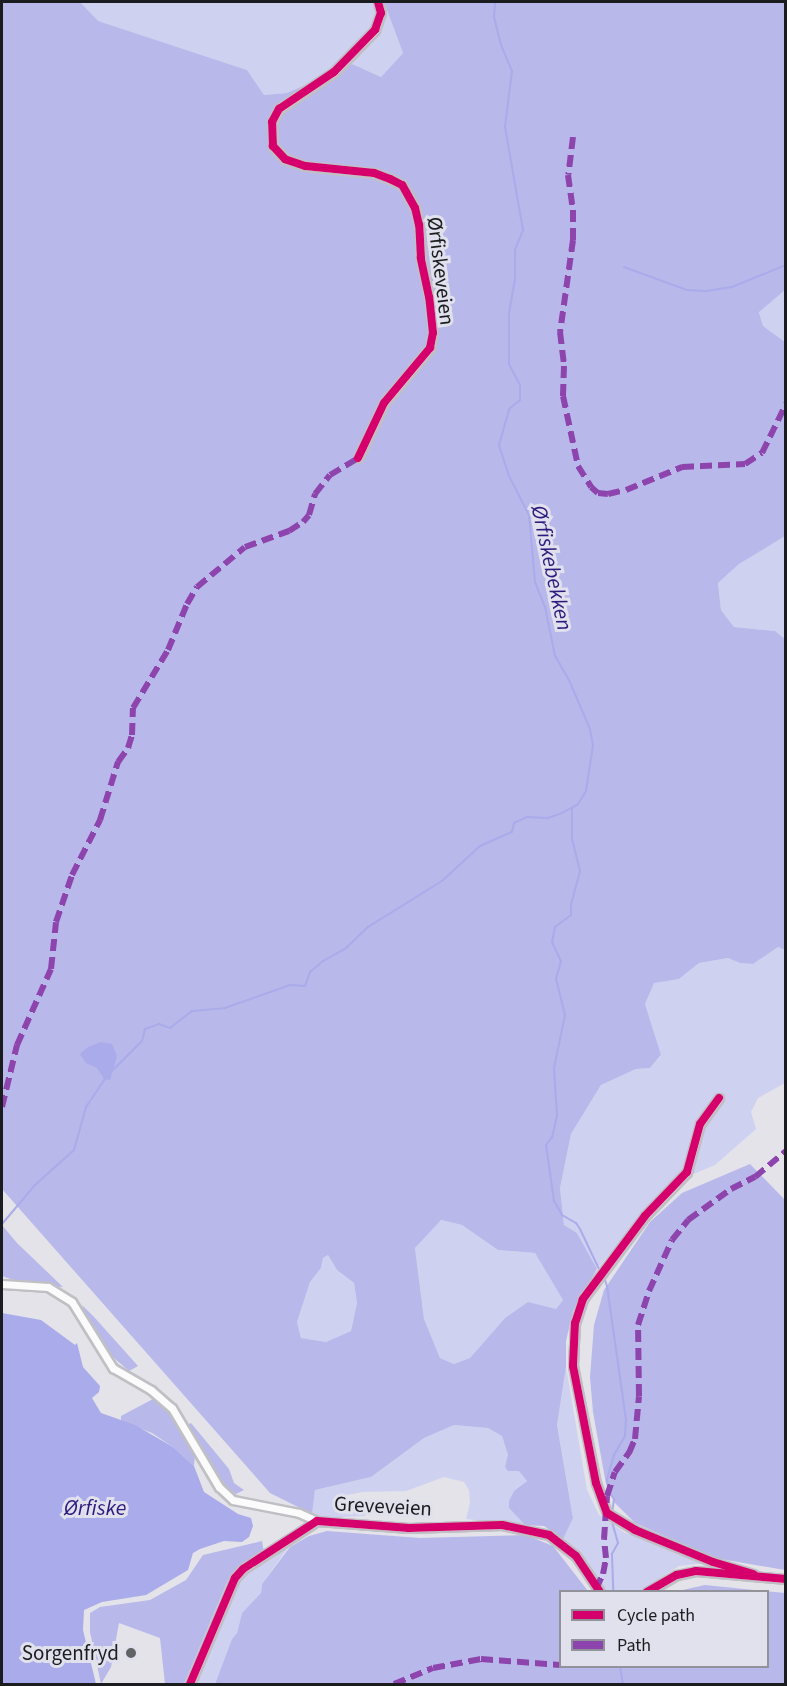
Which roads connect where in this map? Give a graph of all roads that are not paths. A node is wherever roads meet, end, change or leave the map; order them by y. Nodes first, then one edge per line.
1 (378, 2) edge
2 (358, 458) dead end
3 (719, 1098) dead end
4 (2, 1284) edge
5 (317, 1521) junction
6 (753, 1574) junction
7 (786, 1579) edge
8 (599, 1590) edge
9 (651, 1590) edge
10 (190, 1684) edge

1 - 2 street, Ørfiskeveien
3 - 6 street
4 - 5 street
5 - 8 street, Greveveien
5 - 10 street, Greveveien
6 - 7 street
6 - 9 street

